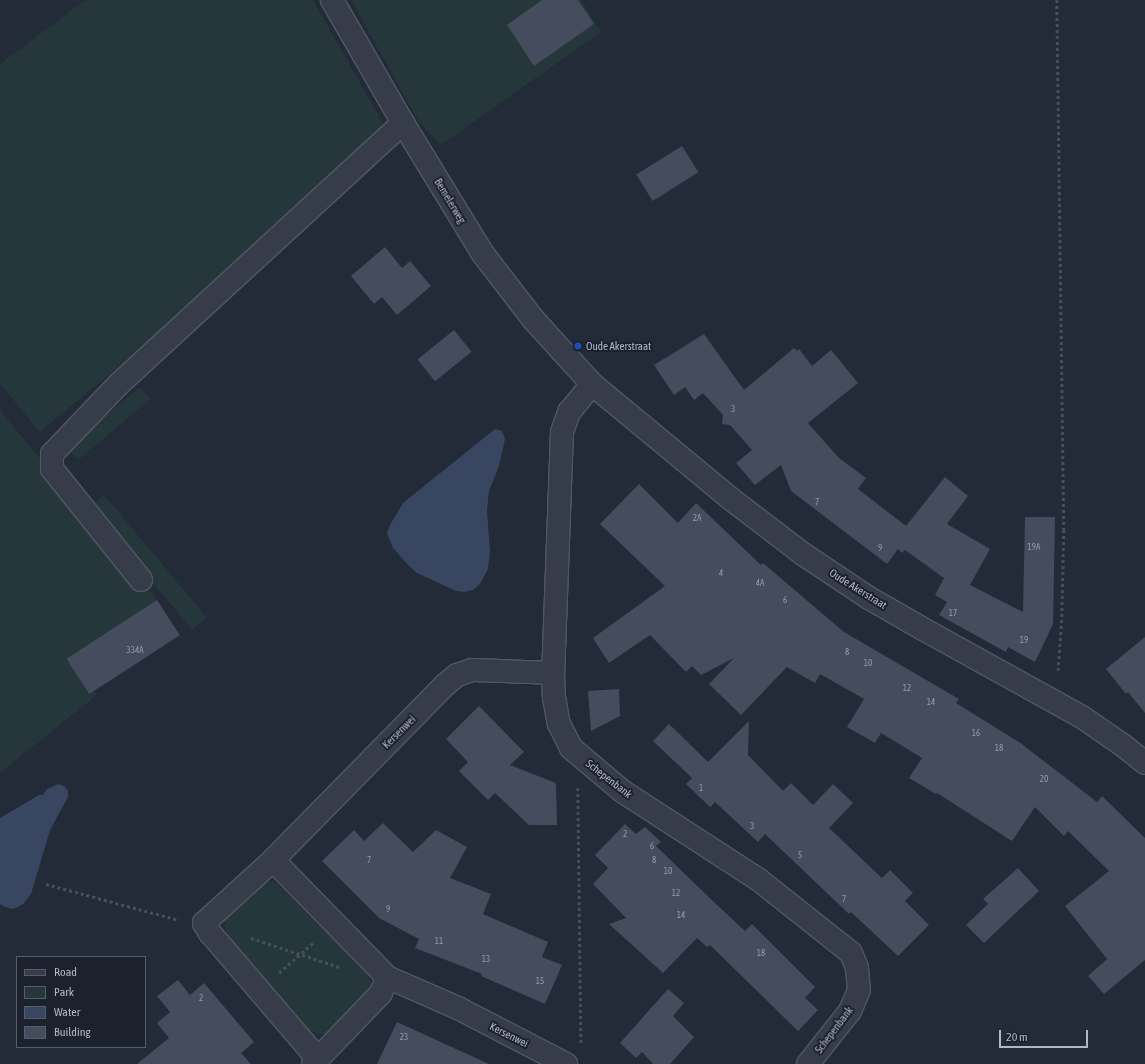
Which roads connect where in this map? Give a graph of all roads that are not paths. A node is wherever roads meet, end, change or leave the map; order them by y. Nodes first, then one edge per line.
1 (332, 0) edge
2 (403, 123) junction
3 (592, 384) junction
4 (141, 580) dead end
5 (553, 673) junction
6 (1145, 763) edge
7 (273, 860) junction
8 (386, 977) junction
9 (316, 1062) edge
10 (566, 1064) edge
11 (808, 1064) edge

1 - 2 street, Bemelerweg
2 - 3 street, Bemelerweg
2 - 4 street
3 - 5 street, Schepenbank
3 - 6 street, Oude Akerstraat
5 - 7 street, Kersenwei
5 - 11 street, Schepenbank
7 - 8 street, Kersenwei
7 - 9 street, Kersenwei
8 - 9 street
8 - 10 street, Kersenwei

